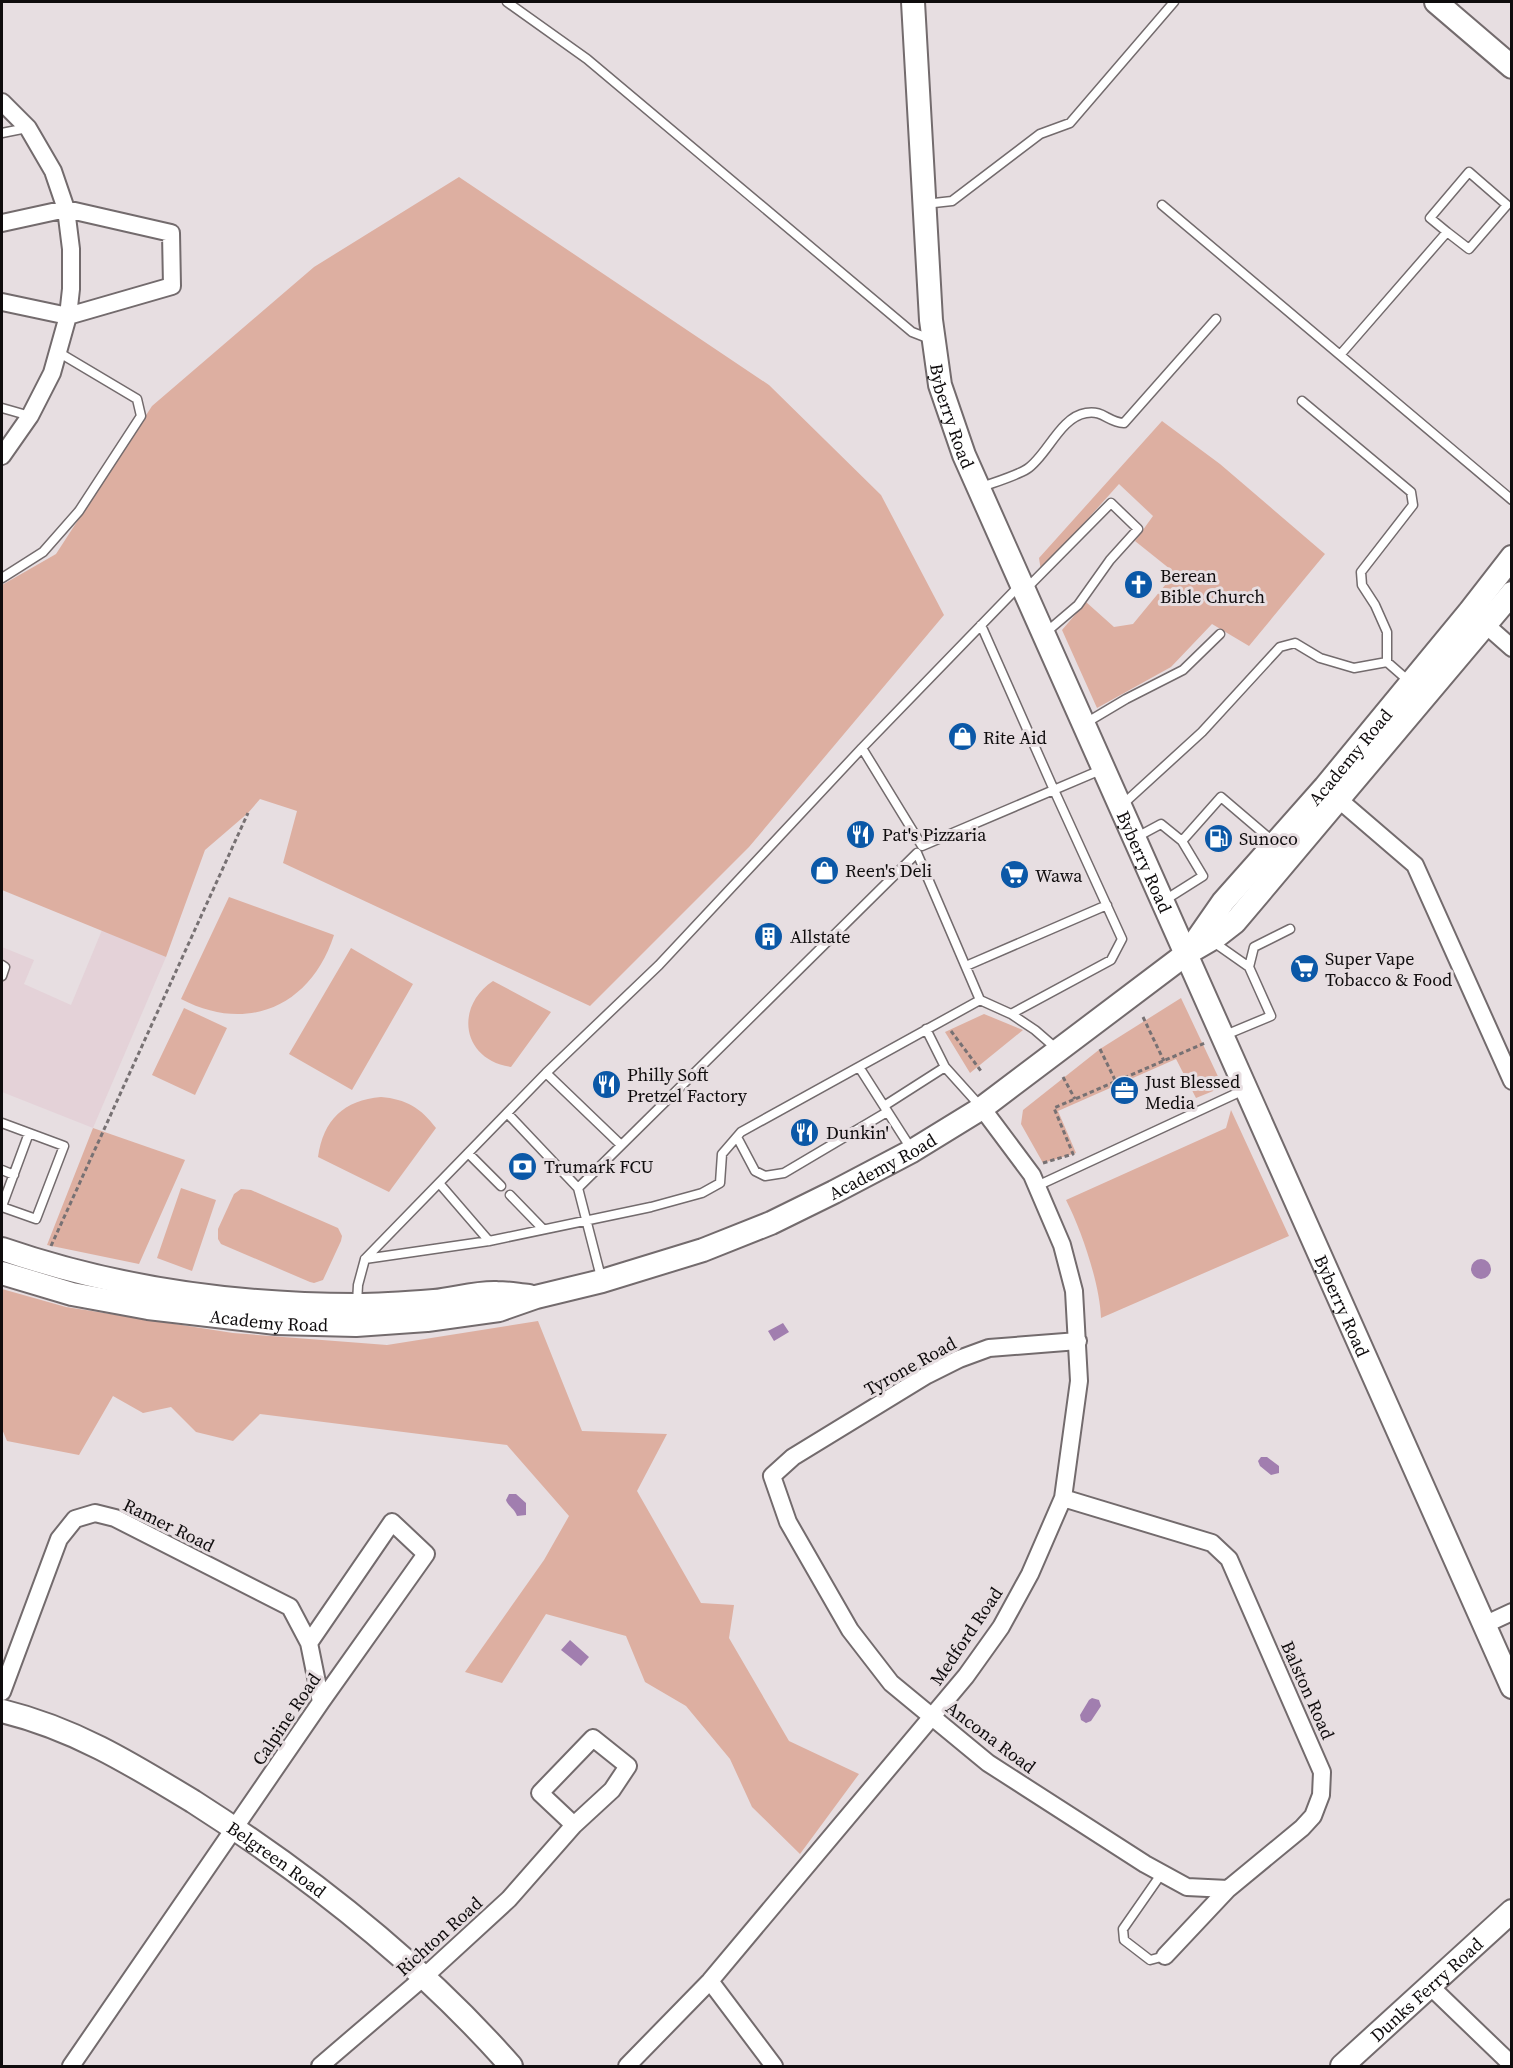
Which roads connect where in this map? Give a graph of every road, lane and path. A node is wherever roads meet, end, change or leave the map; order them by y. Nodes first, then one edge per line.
1 (507, 2) edge
2 (913, 2) edge
3 (1174, 2) edge
4 (1436, 2) edge
5 (1512, 66) edge
6 (2, 102) edge
7 (28, 128) junction
8 (2, 133) edge
9 (925, 204) junction
10 (1162, 205) dead end
11 (66, 209) junction
12 (2, 223) edge
13 (1447, 232) junction
14 (2, 303) edge
15 (68, 315) junction
16 (1216, 319) dead end
17 (934, 340) junction
18 (58, 352) junction
19 (1340, 355) junction
20 (1302, 400) dead end
21 (2, 408) edge
22 (30, 416) junction
23 (2, 456) edge
24 (979, 488) junction
25 (1512, 500) edge
26 (1512, 557) edge
27 (2, 578) edge
28 (1023, 587) junction
29 (1512, 593) edge
30 (1478, 618) junction
31 (981, 625) junction
32 (1044, 634) junction
33 (1220, 634) dead end
34 (1512, 648) edge
35 (1387, 662) junction
36 (1411, 683) junction
37 (1084, 724) junction
38 (862, 748) junction
39 (1104, 769) junction
40 (1053, 790) junction
41 (1332, 793) junction
42 (1120, 806) junction
43 (248, 813) dead end
44 (1134, 838) junction
45 (1182, 841) junction
46 (1275, 843) junction
47 (920, 849) junction
48 (1163, 902) junction
49 (1107, 905) junction
50 (1290, 928) dead end
51 (1206, 936) junction
52 (1186, 954) junction
53 (2, 965) edge
54 (966, 966) junction
55 (1249, 967) junction
56 (2, 976) edge
57 (980, 1000) junction
58 (1011, 1014) junction
59 (1143, 1017) dead end
60 (926, 1029) junction
61 (951, 1030) dead end
62 (1215, 1039) junction
63 (1100, 1049) dead end
64 (1059, 1050) junction
65 (1164, 1061) junction
66 (859, 1067) junction
67 (945, 1067) junction
68 (981, 1071) dead end
69 (546, 1073) junction
70 (1063, 1077) dead end
71 (1512, 1081) edge
72 (1116, 1082) junction
73 (1246, 1089) junction
74 (1075, 1099) junction
75 (982, 1108) junction
76 (886, 1109) junction
77 (507, 1113) junction
78 (2, 1123) edge
79 (29, 1133) junction
80 (737, 1137) junction
81 (621, 1145) junction
82 (912, 1151) junction
83 (468, 1153) junction
84 (1043, 1163) dead end
85 (2, 1170) edge
86 (14, 1175) junction
87 (439, 1183) junction
88 (501, 1186) dead end
89 (1037, 1186) junction
90 (578, 1188) junction
91 (510, 1195) dead end
92 (2, 1207) edge
93 (586, 1220) junction
94 (543, 1229) junction
95 (489, 1241) junction
96 (2, 1249) edge
97 (49, 1251) dead end
98 (365, 1259) junction
99 (2, 1273) edge
100 (602, 1281) junction
101 (536, 1297) junction
102 (357, 1305) junction
103 (1078, 1341) junction
104 (805, 1450) joint
105 (1062, 1498) junction
106 (1512, 1612) edge
107 (1484, 1624) junction
108 (309, 1643) junction
109 (1512, 1687) edge
110 (2, 1692) edge
111 (321, 1702) junction
112 (2, 1711) edge
113 (932, 1718) junction
114 (574, 1825) junction
115 (235, 1828) junction
116 (1162, 1873) junction
117 (1228, 1889) junction
118 (1512, 1911) edge
119 (1165, 1956) joint
120 (424, 1977) junction
121 (710, 1981) junction
122 (1430, 1986) junction
123 (1512, 2065) edge
124 (71, 2067) edge
125 (320, 2067) edge
126 (511, 2067) edge
127 (627, 2067) edge
128 (774, 2067) edge
129 (1342, 2067) edge

1 - 17 lane
2 - 9 main road, Byberry Road
3 - 9 lane
4 - 5 main road
6 - 7 street
7 - 8 lane
7 - 11 street
9 - 17 main road, Byberry Road
10 - 19 lane
11 - 12 street
11 - 15 street
11 - 15 street
13 - 13 lane
13 - 19 lane
14 - 15 street
15 - 18 street
16 - 24 lane
17 - 24 main road, Byberry Road
18 - 22 street
18 - 27 lane
19 - 25 lane
20 - 35 lane
21 - 22 lane
22 - 23 street
24 - 28 main road, Byberry Road
26 - 30 main road, Academy Road
28 - 31 lane
28 - 32 main road, Byberry Road
28 - 32 lane
29 - 30 main road, Academy Road
30 - 34 street
30 - 36 main road, Academy Road
30 - 41 main road, Academy Road
31 - 38 lane
31 - 40 lane
32 - 37 main road, Byberry Road
33 - 37 lane
35 - 36 lane
35 - 42 lane
36 - 41 main road, Academy Road
37 - 39 main road, Byberry Road
38 - 47 lane
38 - 69 lane
39 - 40 lane
39 - 42 main road, Byberry Road
40 - 47 lane
40 - 49 lane
41 - 46 main road, Academy Road
41 - 51 main road, Academy Road
41 - 71 street
42 - 44 main road, Byberry Road
43 - 97 path
44 - 45 lane
44 - 48 main road, Byberry Road
45 - 46 lane
45 - 48 lane
46 - 51 main road, Academy Road
47 - 54 lane
47 - 81 lane
48 - 52 main road, Byberry Road
49 - 54 lane
49 - 58 lane
50 - 55 lane
51 - 52 main road, Academy Road
51 - 55 lane
52 - 62 main road, Byberry Road
52 - 64 main road, Academy Road
53 - 56 lane
54 - 57 lane
55 - 62 lane
57 - 58 lane
57 - 60 lane
58 - 64 lane
59 - 65 path
60 - 66 lane
60 - 67 lane
61 - 68 path
62 - 65 path
62 - 73 main road, Byberry Road
63 - 72 path
64 - 75 main road, Academy Road
65 - 72 path
66 - 76 lane
66 - 80 lane
67 - 75 lane
67 - 76 lane
69 - 77 lane
69 - 81 lane
70 - 74 path
72 - 74 path
73 - 89 lane
73 - 107 main road, Byberry Road
74 - 84 path
75 - 82 main road, Academy Road
75 - 89 street, Medford Road
76 - 80 lane
76 - 82 lane
77 - 83 lane
77 - 90 lane
78 - 79 lane
79 - 86 lane
79 - 92 lane
80 - 93 lane
81 - 90 lane
82 - 100 main road, Academy Road
83 - 87 lane
83 - 88 lane
85 - 86 lane
86 - 92 lane
87 - 95 lane
87 - 98 lane
89 - 103 street, Medford Road
90 - 93 lane
91 - 94 lane
93 - 94 lane
93 - 100 lane
94 - 95 lane
95 - 98 lane
96 - 102 main road, Academy Road
98 - 102 lane
99 - 101 main road, Academy Road
100 - 101 main road, Academy Road
101 - 102 main road, Academy Road
103 - 104 street, Tyrone Road
103 - 105 street, Medford Road
104 - 113 street, Ancona Road
105 - 113 street, Medford Road
105 - 117 street, Balston Road
106 - 107 street
107 - 109 main road, Byberry Road
108 - 110 street, Ramer Road
108 - 111 street, Ramer Road
108 - 111 street, Calpine Road
111 - 115 street, Calpine Road
112 - 115 main road, Belgreen Road
113 - 116 street, Ancona Road
113 - 121 street, Medford Road
114 - 114 street, Richton Road
114 - 120 street, Richton Road
115 - 120 main road, Belgreen Road
115 - 124 street, Calpine Road
116 - 117 street, Ancona Road
116 - 119 lane
117 - 119 street, Balston Road
118 - 122 main road, Dunks Ferry Road
120 - 125 street, Richton Road
120 - 126 main road, Belgreen Road
121 - 127 street, Medford Road
121 - 128 street
122 - 123 street
122 - 129 main road, Dunks Ferry Road

